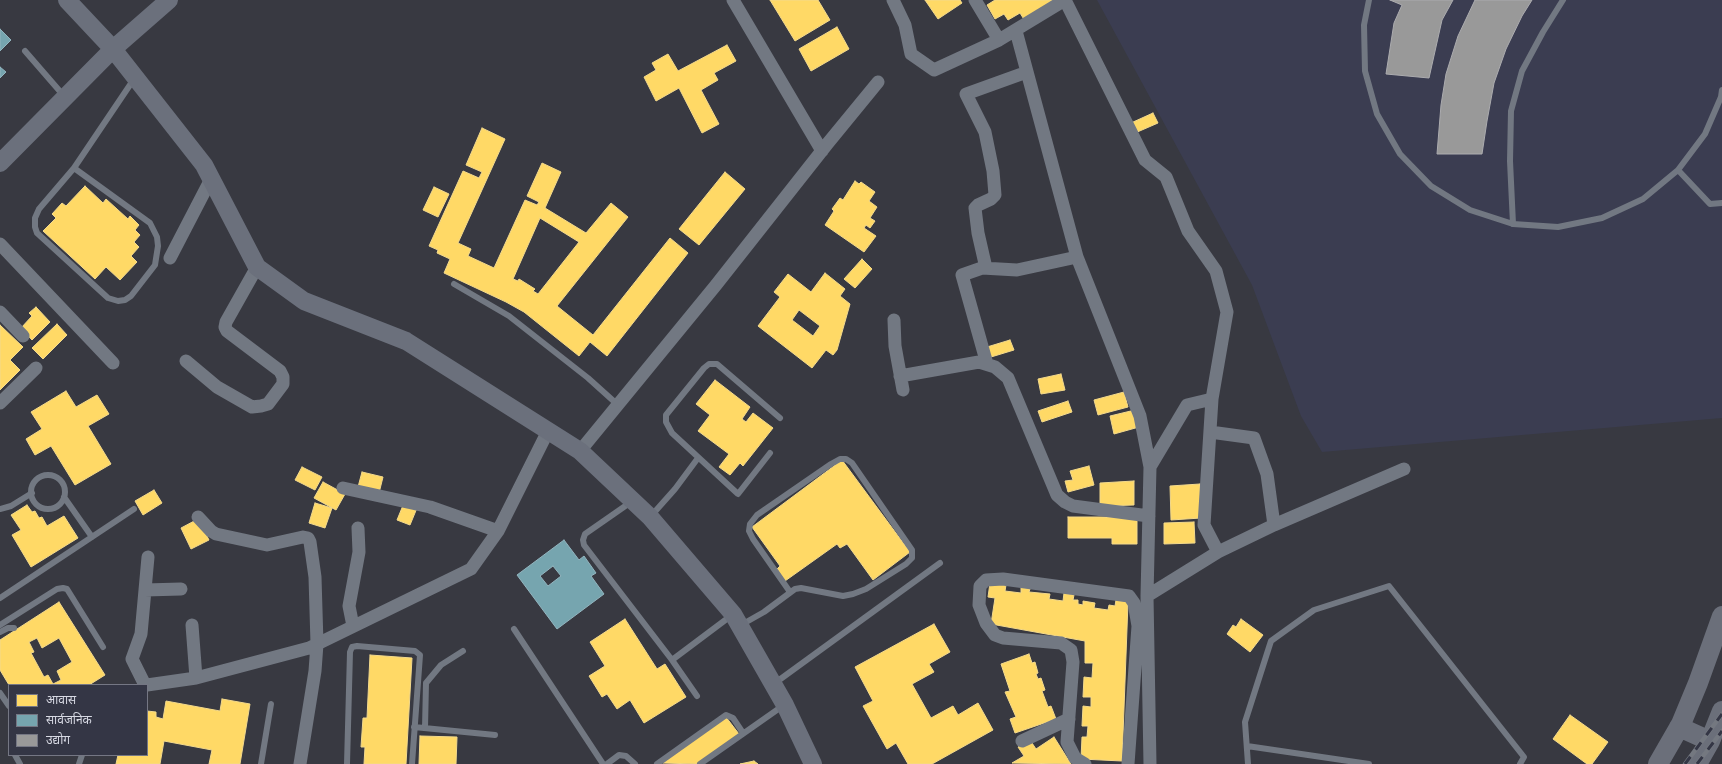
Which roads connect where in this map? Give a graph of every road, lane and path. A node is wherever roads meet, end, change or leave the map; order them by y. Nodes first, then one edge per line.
1 (67, 0) edge
2 (169, 0) edge
3 (734, 0) edge
4 (893, 0) edge
5 (976, 0) edge
6 (1369, 0) edge
7 (1563, 0) edge
8 (1016, 31) junction
9 (999, 40) junction
10 (114, 49) junction
11 (25, 51) dead end
12 (1027, 72) junction
13 (135, 77) junction
14 (878, 82) dead end
15 (1722, 90) edge
16 (65, 97) junction
17 (822, 151) junction
18 (0, 163) edge
19 (74, 168) junction
20 (1678, 170) junction
21 (211, 179) junction
22 (1722, 203) edge
23 (1513, 224) junction
24 (0, 244) edge
25 (1077, 257) junction
26 (170, 258) dead end
27 (257, 267) junction
28 (986, 268) junction
29 (454, 284) dead end
30 (0, 312) edge
31 (894, 320) dead end
32 (23, 336) dead end
33 (186, 361) dead end
34 (113, 363) dead end
35 (987, 364) junction
36 (36, 368) dead end
37 (900, 376) junction
38 (903, 390) dead end
39 (1212, 398) junction
40 (0, 403) edge
41 (618, 405) junction
42 (780, 418) dead end
43 (548, 431) junction
44 (1210, 432) junction
45 (580, 451) junction
46 (770, 453) dead end
47 (698, 458) junction
48 (1150, 467) junction
49 (1404, 469) dead end
50 (343, 488) dead end
51 (32, 493) junction
52 (64, 497) junction
53 (633, 501) junction
54 (0, 509) edge
55 (134, 509) dead end
56 (1149, 516) junction
57 (198, 517) dead end
58 (650, 518) junction
59 (1274, 525) junction
60 (358, 528) dead end
61 (498, 531) junction
62 (92, 537) junction
63 (1218, 552) junction
64 (148, 557) dead end
65 (940, 563) dead end
66 (181, 589) dead end
67 (145, 590) junction
68 (790, 592) junction
69 (1147, 596) junction
70 (0, 598) edge
71 (1722, 616) edge
72 (737, 620) junction
73 (0, 625) edge
74 (192, 625) dead end
75 (353, 626) junction
76 (14, 628) dead end
77 (514, 628) dead end
78 (0, 632) edge
79 (317, 644) junction
80 (103, 647) dead end
81 (464, 651) dead end
82 (672, 660) junction
83 (196, 678) junction
84 (145, 684) edge
85 (773, 684) junction
86 (148, 685) edge
87 (0, 693) edge
88 (697, 696) dead end
89 (271, 704) dead end
90 (785, 704) junction
91 (8, 705) edge
92 (1722, 711) edge
93 (1069, 719) junction
94 (414, 727) junction
95 (1679, 727) junction
96 (425, 728) junction
97 (743, 733) junction
98 (495, 735) dead end
99 (1022, 741) dead end
100 (1710, 741) junction
101 (1247, 746) junction
102 (261, 764) edge
103 (300, 764) edge
104 (347, 764) edge
105 (412, 764) edge
106 (603, 764) edge
107 (607, 764) edge
108 (635, 764) edge
109 (657, 764) edge
110 (700, 764) edge
111 (813, 764) edge
112 (1085, 764) edge
113 (1128, 764) edge
114 (1150, 764) edge
115 (1248, 764) edge
116 (1369, 764) edge
117 (1520, 764) edge
118 (1658, 764) edge
119 (1697, 764) edge

1 - 10 street
2 - 10 street
3 - 17 street
4 - 9 street
5 - 9 street
6 - 23 lane
7 - 23 lane
8 - 9 street
8 - 12 street
8 - 39 street
10 - 13 street
10 - 16 street
11 - 16 lane
12 - 25 street
12 - 28 street
13 - 19 lane
13 - 21 street
14 - 17 street
15 - 20 lane
16 - 18 street
17 - 41 street
19 - 19 lane
20 - 22 lane
20 - 23 lane
21 - 26 street
21 - 27 street
24 - 34 street
25 - 28 street
25 - 48 street
27 - 33 street
27 - 43 street
28 - 35 street
29 - 41 lane
30 - 32 street
31 - 37 street
35 - 37 street
35 - 56 street
36 - 40 street
37 - 38 street
39 - 44 street
39 - 48 street
41 - 45 street
42 - 47 lane
43 - 45 street
43 - 61 street
44 - 59 street
44 - 63 street
45 - 53 street
46 - 47 lane
47 - 58 lane
48 - 56 street
49 - 59 street
50 - 61 street
51 - 52 lane
51 - 52 lane
51 - 54 lane
52 - 62 lane
53 - 58 street
53 - 82 lane
55 - 62 lane
56 - 69 street
57 - 79 street
58 - 72 street
59 - 63 street
60 - 75 street
61 - 75 street
62 - 70 lane
63 - 69 street
64 - 67 street
65 - 85 lane
66 - 67 street
67 - 84 street
68 - 68 lane
68 - 72 lane
69 - 114 street
71 - 95 main road
72 - 82 lane
72 - 85 street
73 - 80 lane
74 - 83 street
75 - 79 street
76 - 78 lane
77 - 106 lane
79 - 83 street
79 - 103 street
81 - 96 lane
82 - 88 lane
83 - 86 street
85 - 90 street
87 - 91 lane
89 - 102 lane
90 - 97 lane
90 - 111 street
92 - 100 main road
93 - 99 street
93 - 112 street
93 - 113 street
94 - 96 lane
94 - 104 lane
94 - 105 lane
95 - 100 main road
95 - 118 main road
96 - 98 lane
97 - 109 lane
97 - 110 lane
100 - 119 main road
101 - 115 lane
101 - 116 lane
101 - 117 lane
107 - 108 lane

